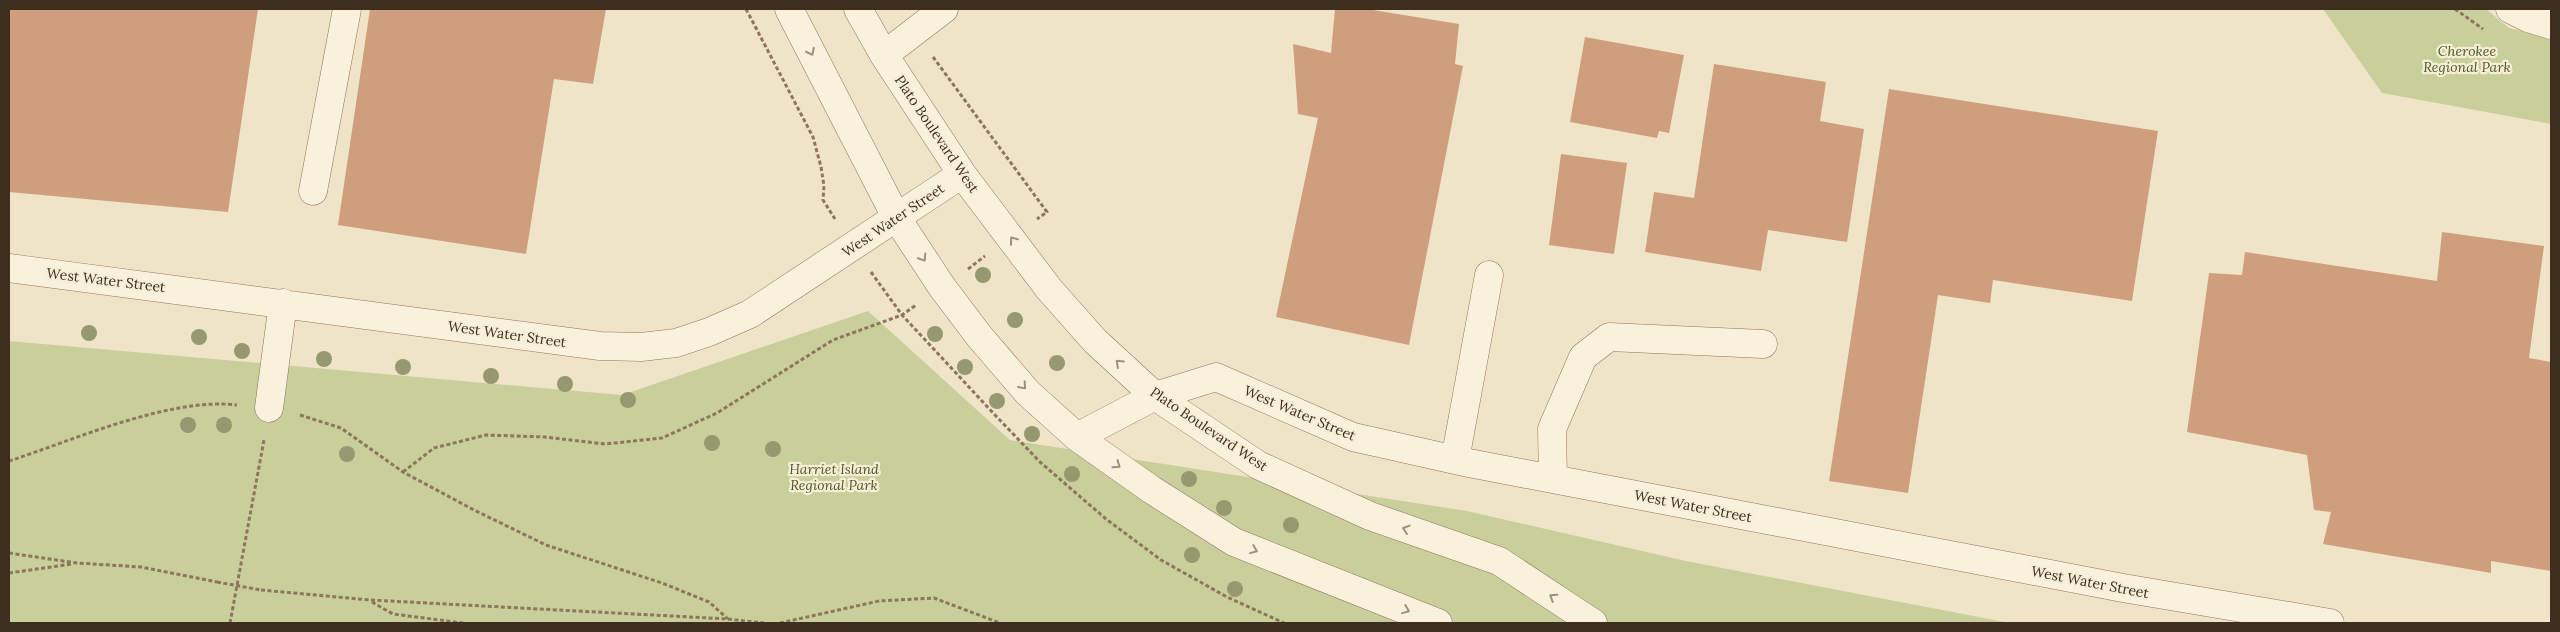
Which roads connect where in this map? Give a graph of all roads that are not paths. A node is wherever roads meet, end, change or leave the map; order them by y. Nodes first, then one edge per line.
1 (347, 9) edge
2 (789, 9) edge
3 (858, 9) edge
4 (944, 9) edge
5 (2510, 9) edge
6 (2551, 25) edge
7 (884, 55) junction
8 (962, 174) junction
9 (313, 191) dead end
10 (896, 217) junction
11 (9, 268) edge
12 (1489, 275) dead end
13 (283, 303) junction
14 (1763, 344) dead end
15 (1155, 396) junction
16 (267, 420) road end
17 (1077, 437) junction
18 (1455, 460) junction
19 (1553, 479) junction
20 (1438, 623) edge
21 (1593, 623) edge
22 (2330, 623) edge

1 - 9 street
2 -> 10 street
3 - 7 street, Plato Boulevard West
4 - 7 street
5 - 6 street
7 - 8 street, Plato Boulevard West
8 - 10 street, West Water Street
15 -> 8 street, Plato Boulevard West
10 - 13 street, West Water Street
10 -> 17 street
11 - 13 street, West Water Street
12 - 18 street
13 - 16 street
14 - 19 street
15 - 17 street, West Water Street
15 - 18 street, West Water Street
21 -> 15 street, Plato Boulevard West
17 -> 20 street
18 - 19 street, West Water Street
19 - 22 street, West Water Street

